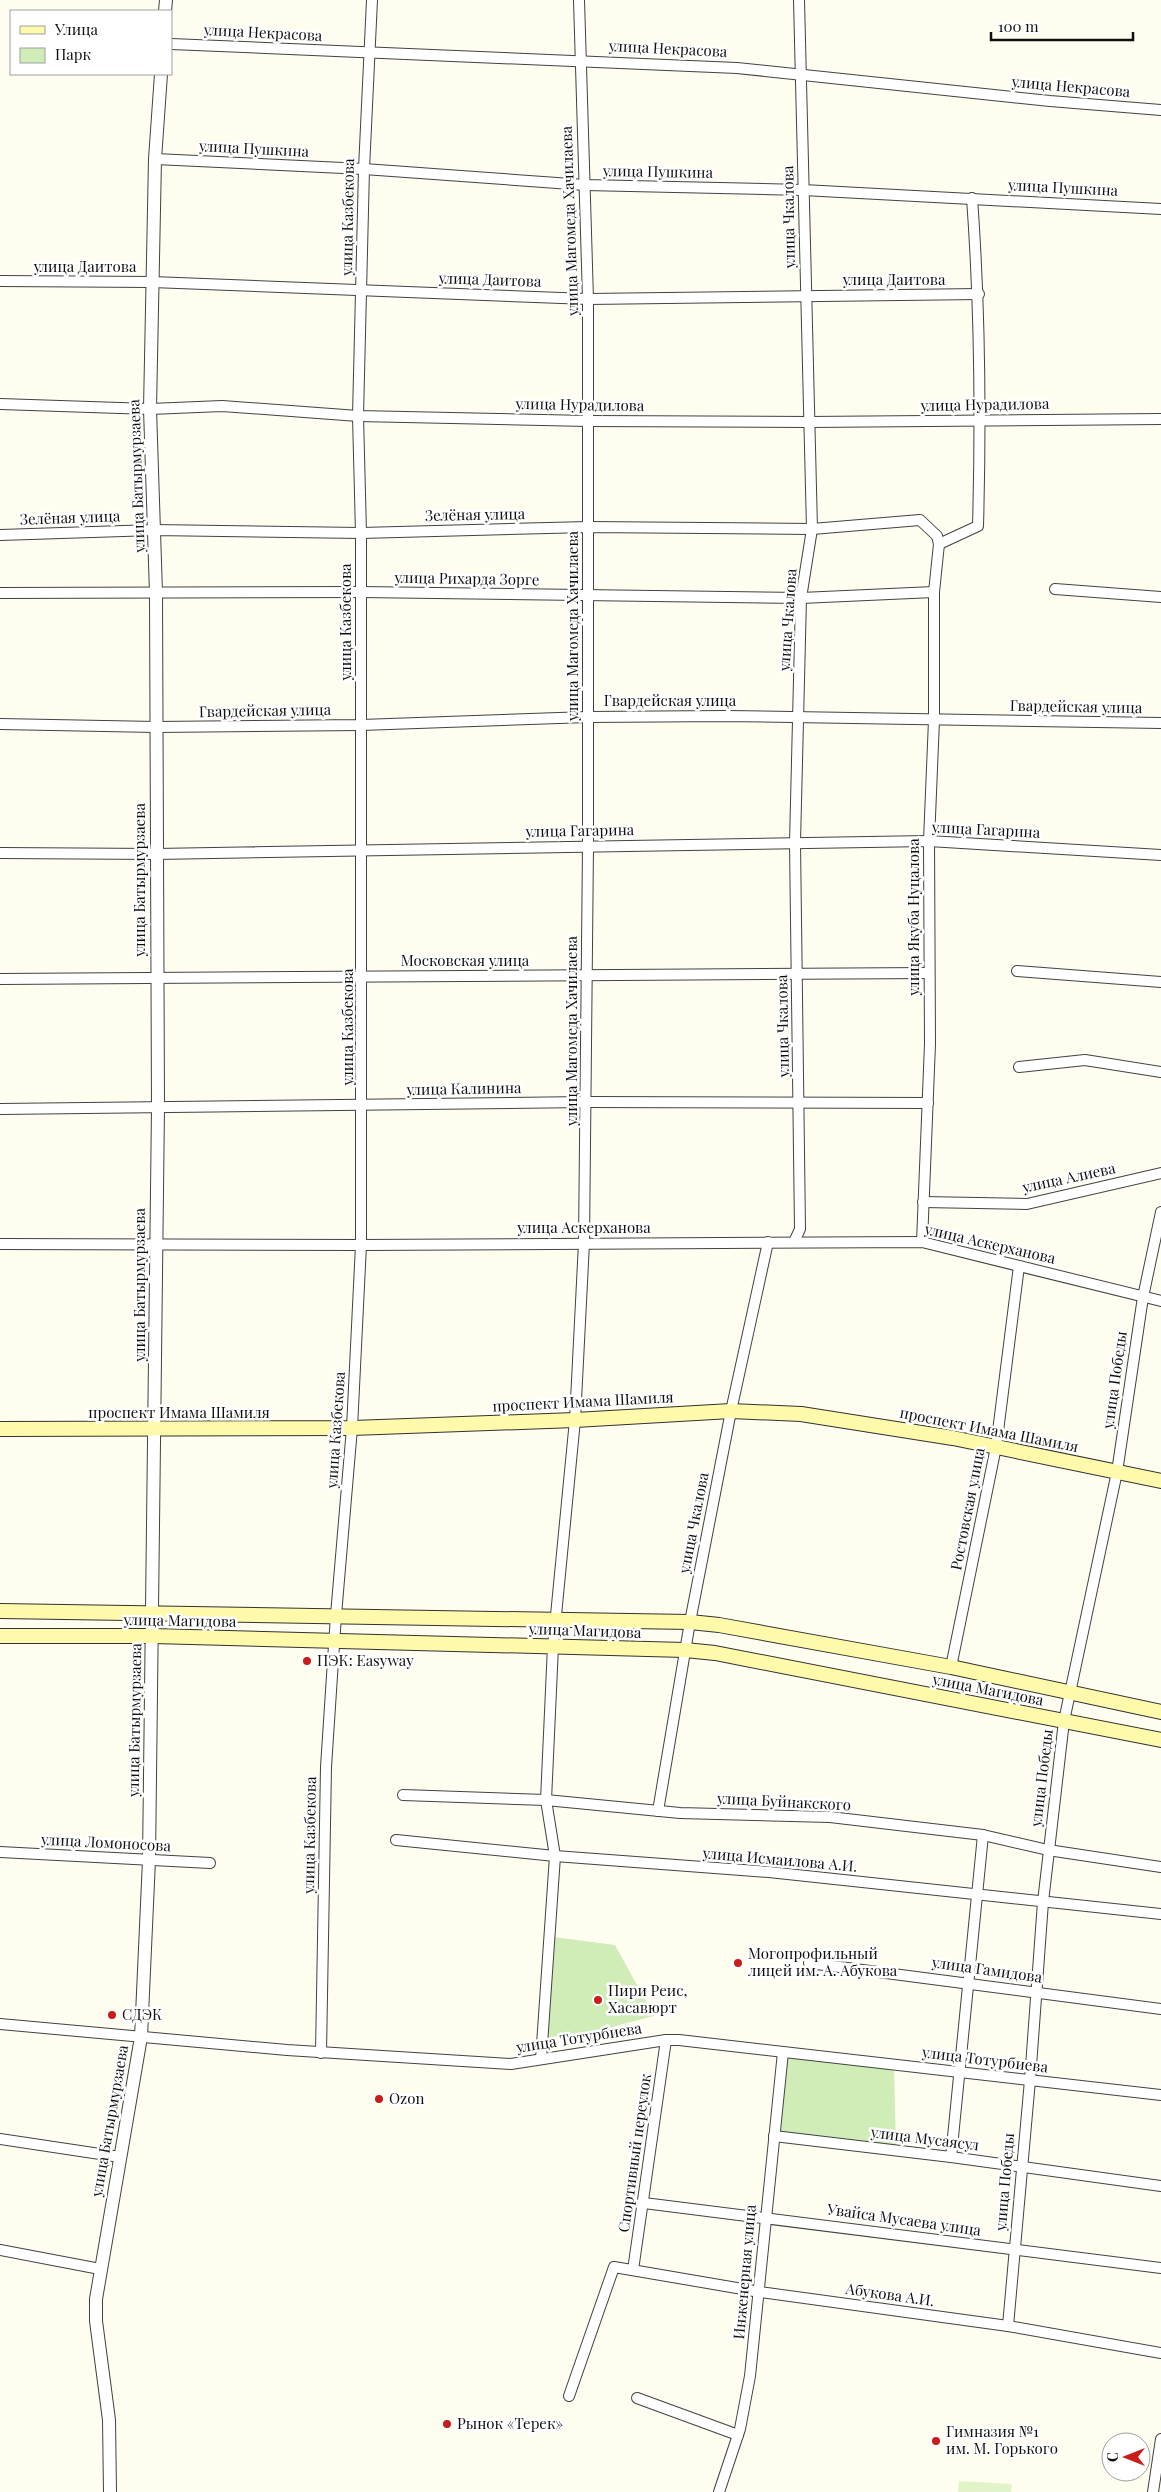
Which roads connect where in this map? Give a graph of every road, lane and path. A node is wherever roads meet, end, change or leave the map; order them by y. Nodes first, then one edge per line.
1 (372, 0) edge
2 (579, 0) edge
3 (799, 0) edge
4 (172, 44) edge
5 (370, 54) junction
6 (581, 60) junction
7 (800, 73) junction
8 (161, 75) edge
9 (1161, 110) edge
10 (155, 159) junction
11 (364, 170) junction
12 (585, 185) junction
13 (803, 190) junction
14 (972, 198) junction
15 (1161, 209) edge
16 (0, 281) edge
17 (152, 282) junction
18 (362, 290) junction
19 (979, 294) junction
20 (806, 295) junction
21 (588, 299) junction
22 (0, 404) edge
23 (150, 408) junction
24 (358, 416) junction
25 (1161, 419) edge
26 (980, 420) junction
27 (588, 421) junction
28 (809, 422) junction
29 (588, 527) junction
30 (812, 529) junction
31 (154, 530) junction
32 (362, 533) junction
33 (0, 535) edge
34 (939, 544) junction
35 (1055, 588) dead end
36 (360, 592) junction
37 (934, 592) junction
38 (156, 593) junction
39 (0, 594) edge
40 (588, 596) junction
41 (1161, 597) edge
42 (802, 598) junction
43 (588, 717) junction
44 (799, 717) junction
45 (934, 720) junction
46 (1161, 723) edge
47 (0, 724) edge
48 (362, 725) junction
49 (156, 727) junction
50 (929, 841) junction
51 (795, 843) junction
52 (588, 846) junction
53 (362, 850) junction
54 (0, 854) edge
55 (156, 854) junction
56 (1161, 855) edge
57 (1017, 971) dead end
58 (929, 973) junction
59 (797, 974) junction
60 (587, 975) junction
61 (363, 976) junction
62 (157, 978) junction
63 (0, 979) edge
64 (1161, 982) edge
65 (1019, 1068) dead end
66 (1161, 1072) edge
67 (586, 1102) junction
68 (799, 1103) junction
69 (928, 1103) junction
70 (363, 1104) junction
71 (158, 1107) junction
72 (0, 1109) edge
73 (1161, 1173) edge
74 (923, 1202) junction
75 (1161, 1212) edge
76 (768, 1242) junction
77 (794, 1242) junction
78 (922, 1242) junction
79 (584, 1243) junction
80 (0, 1244) edge
81 (156, 1246) junction
82 (362, 1246) junction
83 (1019, 1266) junction
84 (1143, 1297) junction
85 (1161, 1300) edge
86 (731, 1411) junction
87 (575, 1420) junction
88 (352, 1428) junction
89 (0, 1429) edge
90 (156, 1430) junction
91 (996, 1447) junction
92 (1117, 1472) junction
93 (1161, 1481) edge
94 (0, 1612) edge
95 (153, 1613) junction
96 (336, 1615) junction
97 (555, 1619) junction
98 (690, 1622) junction
99 (0, 1636) edge
100 (153, 1636) junction
101 (334, 1640) junction
102 (553, 1646) junction
103 (685, 1650) junction
104 (951, 1667) junction
105 (1070, 1691) junction
106 (1161, 1712) edge
107 (1064, 1721) junction
108 (1161, 1740) edge
109 (403, 1795) dead end
110 (546, 1800) junction
111 (658, 1811) junction
112 (983, 1835) junction
113 (396, 1840) dead end
114 (1048, 1850) junction
115 (0, 1852) edge
116 (555, 1856) junction
117 (149, 1860) junction
118 (210, 1863) dead end
119 (1161, 1867) edge
120 (977, 1896) junction
121 (1043, 1902) junction
122 (1161, 1914) edge
123 (809, 1963) dead end
124 (968, 1982) junction
125 (1035, 1992) junction
126 (1161, 2009) edge
127 (0, 2024) edge
128 (141, 2037) junction
129 (666, 2040) junction
130 (321, 2052) junction
131 (783, 2052) junction
132 (541, 2059) junction
133 (959, 2072) junction
134 (1030, 2080) junction
135 (1161, 2095) edge
136 (774, 2136) junction
137 (0, 2139) edge
138 (120, 2157) junction
139 (951, 2157) junction
140 (1022, 2166) junction
141 (1161, 2186) edge
142 (644, 2203) junction
143 (765, 2217) junction
144 (0, 2250) edge
145 (1014, 2250) junction
146 (1161, 2268) edge
147 (100, 2269) junction
148 (634, 2270) junction
149 (760, 2292) junction
150 (1008, 2326) junction
151 (1161, 2353) edge
152 (569, 2396) dead end
153 (637, 2398) dead end
154 (738, 2435) junction
155 (1161, 2439) edge
156 (1157, 2485) edge
157 (110, 2492) edge
158 (719, 2492) edge

1 - 5 street, улица Казбекова
2 - 6 street, улица Магомеда Хачилаева
3 - 7 street, улица Чкалова
4 - 5 street, улица Некрасова
5 - 6 street, улица Некрасова
5 - 11 street, улица Казбекова
6 - 7 street, улица Некрасова
6 - 12 street, улица Магомеда Хачилаева
7 - 9 street, улица Некрасова
7 - 13 street, улица Чкалова
8 - 10 street, улица Батырмурзаева
10 - 11 street, улица Пушкина
10 - 17 street, улица Батырмурзаева
11 - 12 street, улица Пушкина
11 - 18 street, улица Казбекова
12 - 13 street, улица Пушкина
12 - 21 street, улица Магомеда Хачилаева
13 - 14 street, улица Пушкина
13 - 20 street, улица Чкалова
14 - 15 street, улица Пушкина
14 - 19 street
16 - 17 street, улица Даитова
17 - 18 street, улица Даитова
17 - 23 street, улица Батырмурзаева
18 - 21 street, улица Даитова
18 - 24 street, улица Казбекова
19 - 20 street, улица Даитова
19 - 26 street
20 - 21 street, улица Даитова
20 - 28 street, улица Чкалова
21 - 27 street, улица Магомеда Хачилаева
22 - 23 street, улица Нурадилова
23 - 24 street, улица Нурадилова
23 - 31 street, улица Батырмурзаева
24 - 27 street, улица Нурадилова
24 - 32 street, улица Казбекова
25 - 26 street, улица Нурадилова
26 - 28 street, улица Нурадилова
26 - 34 street
27 - 28 street, улица Нурадилова
27 - 29 street, улица Магомеда Хачилаева
28 - 30 street, улица Чкалова
29 - 30 street, Зелёная улица
29 - 32 street, Зелёная улица
29 - 40 street, улица Магомеда Хачилаева
30 - 34 street, Зелёная улица
30 - 42 street, улица Чкалова
31 - 32 street, Зелёная улица
31 - 33 street, Зелёная улица
31 - 38 street, улица Батырмурзаева
32 - 36 street, улица Казбекова
34 - 37 street, улица Якуба Нуцалова
35 - 41 street
36 - 38 street, улица Рихарда Зорге
36 - 40 street, улица Рихарда Зорге
36 - 48 street, улица Казбекова
37 - 42 street, улица Рихарда Зорге
37 - 45 street, улица Якуба Нуцалова
38 - 39 street, улица Рихарда Зорге
38 - 49 street, улица Батырмурзаева
40 - 42 street, улица Рихарда Зорге
40 - 43 street, улица Магомеда Хачилаева
42 - 44 street, улица Чкалова
43 - 44 street, Гвардейская улица
43 - 48 street, Гвардейская улица
43 - 52 street, улица Магомеда Хачилаева
44 - 45 street, Гвардейская улица
44 - 51 street, улица Чкалова
45 - 46 street, Гвардейская улица
45 - 50 street, улица Якуба Нуцалова
47 - 49 street, Гвардейская улица
48 - 49 street, Гвардейская улица
48 - 53 street, улица Казбекова
49 - 55 street, улица Батырмурзаева
50 - 51 street, улица Гагарина
50 - 56 street, улица Гагарина
50 - 58 street, улица Якуба Нуцалова
51 - 52 street, улица Гагарина
51 - 59 street, улица Чкалова
52 - 53 street, улица Гагарина
52 - 60 street, улица Магомеда Хачилаева
53 - 55 street, улица Гагарина
53 - 61 street, улица Казбекова
54 - 55 street, улица Гагарина
55 - 62 street, улица Батырмурзаева
57 - 64 street
58 - 59 street, Московская улица
58 - 69 street, улица Якуба Нуцалова
59 - 60 street, Московская улица
59 - 68 street, улица Чкалова
60 - 61 street, Московская улица
60 - 67 street, улица Магомеда Хачилаева
61 - 62 street, Московская улица
61 - 70 street, улица Казбекова
62 - 63 street, Московская улица
62 - 71 street, улица Батырмурзаева
65 - 66 street
67 - 68 street, улица Калинина
67 - 70 street, улица Калинина
67 - 79 street, улица Магомеда Хачилаева
68 - 69 street, улица Калинина
68 - 77 street, улица Чкалова
69 - 74 street, улица Якуба Нуцалова
70 - 71 street, улица Калинина
70 - 82 street, улица Казбекова
71 - 72 street, улица Калинина
71 - 81 street, улица Батырмурзаева
73 - 74 street, улица Алиева
74 - 78 street, улица Якуба Нуцалова
75 - 84 street, улица Победы
76 - 77 street, улица Аскерханова
76 - 79 street, улица Аскерханова
76 - 86 street, улица Чкалова
77 - 78 street, улица Аскерханова
78 - 83 street, улица Аскерханова
79 - 82 street, улица Аскерханова
79 - 87 street, улица Магомеда Хачилаева
80 - 81 street, улица Аскерханова
81 - 82 street, улица Аскерханова
81 - 90 street, улица Батырмурзаева
82 - 88 street, улица Казбекова
83 - 84 street, улица Аскерханова
83 - 91 street, Ростовская улица
84 - 85 street, улица Аскерханова
84 - 92 street, улица Победы
86 - 87 main road, проспект Имама Шамиля
86 - 91 main road, проспект Имама Шамиля
86 - 98 street, улица Чкалова
87 - 88 main road, проспект Имама Шамиля
87 - 97 street, улица Магомеда Хачилаева
88 - 90 main road, проспект Имама Шамиля
88 - 96 street, улица Казбекова
89 - 90 main road, проспект Имама Шамиля
90 - 95 street, улица Батырмурзаева
91 - 92 main road, проспект Имама Шамиля
91 - 104 street, Ростовская улица
92 - 93 main road, проспект Имама Шамиля
92 - 105 street, улица Победы
94 - 95 main road, улица Магидова
95 - 96 main road, улица Магидова
95 - 100 street, улица Батырмурзаева
96 - 97 main road, улица Магидова
96 - 101 street, улица Казбекова
97 - 98 main road, улица Магидова
97 - 102 street, улица Магомеда Хачилаева
98 - 103 street, улица Чкалова
98 - 104 main road, улица Магидова
99 - 100 main road, улица Магидова
100 - 101 main road, улица Магидова
100 - 117 street, улица Батырмурзаева
101 - 102 main road, улица Магидова
101 - 130 street, улица Казбекова
102 - 103 main road, улица Магидова
102 - 110 street, улица Магомеда Хачилаева
103 - 107 main road, улица Магидова
103 - 111 street, улица Чкалова
104 - 105 main road, улица Магидова
105 - 106 main road, улица Магидова
105 - 107 street, улица Победы
107 - 108 main road, улица Магидова
107 - 114 street, улица Победы
109 - 110 street, улица Буйнакского
110 - 111 street, улица Буйнакского
110 - 116 street, улица Магомеда Хачилаева
111 - 112 street, улица Буйнакского
112 - 114 street, улица Буйнакского
112 - 120 street
113 - 116 street, улица Исмаилова А.И.
114 - 119 street, улица Буйнакского
114 - 121 street, улица Победы
115 - 117 street, улица Ломоносова
116 - 120 street, улица Исмаилова А.И.
116 - 132 street, улица Магомеда Хачилаева
117 - 118 street, улица Ломоносова
117 - 128 street, улица Батырмурзаева
120 - 121 street, улица Исмаилова А.И.
120 - 124 street
121 - 122 street, улица Исмаилова А.И.
121 - 125 street, улица Победы
123 - 124 street, улица Гамидова
124 - 125 street, улица Гамидова
124 - 133 street
125 - 126 street, улица Гамидова
125 - 134 street, улица Победы
127 - 128 street, улица Тотурбиева
128 - 130 street, улица Тотурбиева
128 - 138 street, улица Батырмурзаева
129 - 131 street, улица Тотурбиева
129 - 132 street, улица Тотурбиева
129 - 142 street, Спортивный переулок
130 - 132 street, улица Тотурбиева
131 - 133 street, улица Тотурбиева
131 - 136 street, Инженерная улица
133 - 134 street, улица Тотурбиева
133 - 139 street
134 - 135 street, улица Тотурбиева
134 - 140 street, улица Победы
136 - 139 street, улица Мусаясул
136 - 143 street, Инженерная улица
137 - 138 street
138 - 147 street, улица Батырмурзаева
139 - 140 street, улица Мусаясул
140 - 141 street, улица Мусаясул
140 - 145 street, улица Победы
142 - 143 street, Увайса Мусаева улица
142 - 148 street, Спортивный переулок
143 - 145 street, Увайса Мусаева улица
143 - 149 street, Инженерная улица
144 - 147 street
145 - 146 street, Увайса Мусаева улица
145 - 150 street, улица Победы
147 - 157 street, улица Батырмурзаева
148 - 149 street, Абукова А.И.
148 - 152 street, Абукова А.И.
149 - 150 street, Абукова А.И.
149 - 154 street, Инженерная улица
150 - 151 street, Абукова А.И.
153 - 154 street
154 - 158 street, Инженерная улица
155 - 156 street

